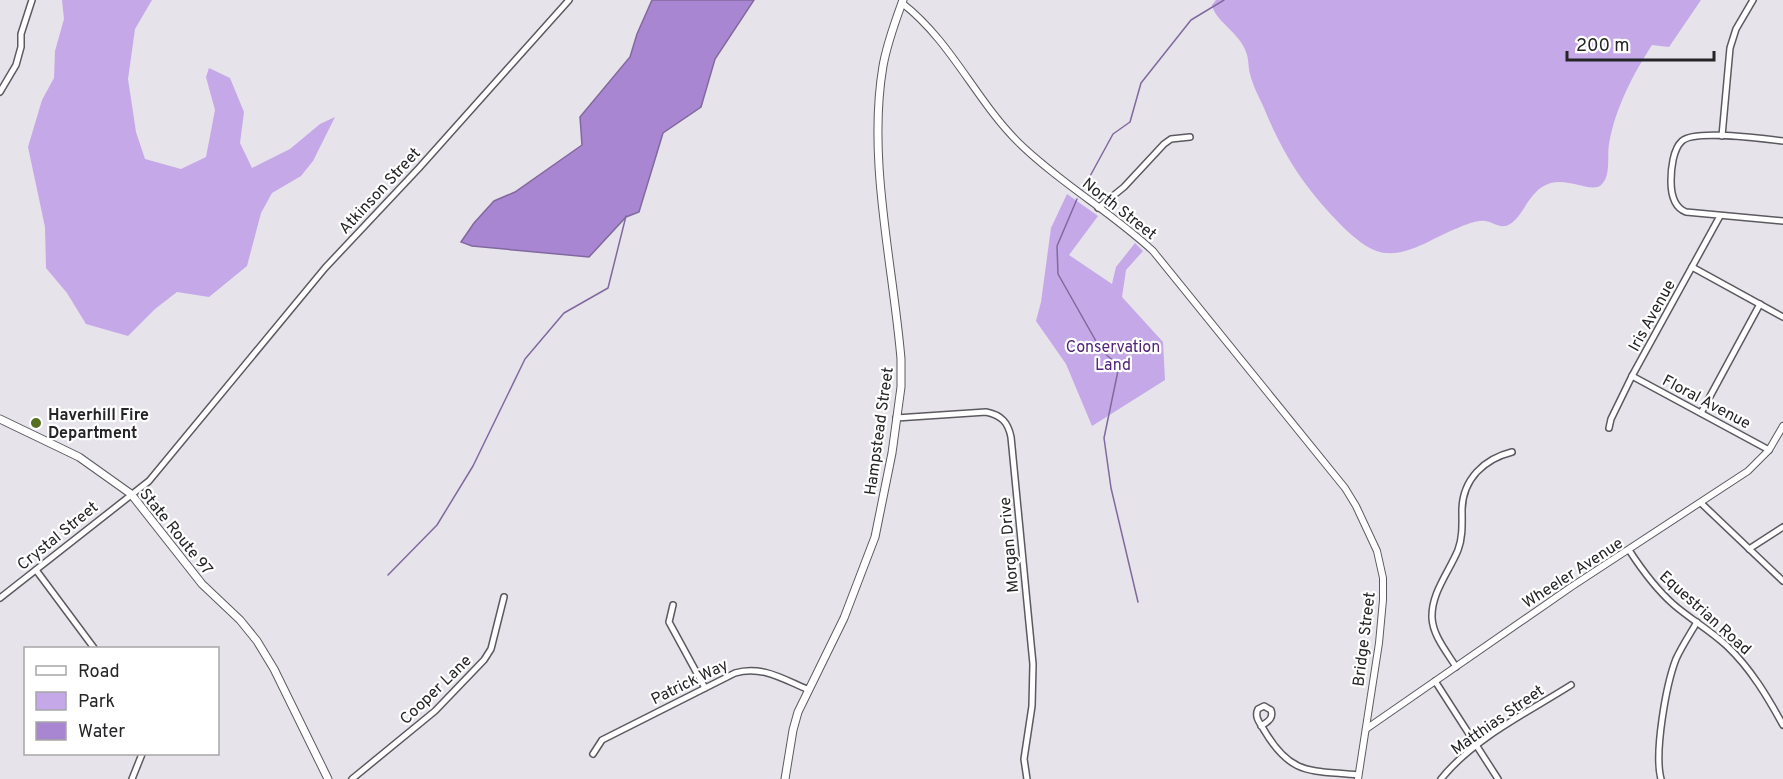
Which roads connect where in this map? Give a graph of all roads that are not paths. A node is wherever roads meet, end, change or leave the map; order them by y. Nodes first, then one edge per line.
1 (32, 0) edge
2 (569, 0) edge
3 (1754, 0) edge
4 (902, 1) edge
5 (0, 92) edge
6 (1722, 136) junction
7 (1190, 137) dead end
8 (1783, 141) edge
9 (1098, 208) junction
10 (1720, 216) junction
11 (1783, 221) edge
12 (1692, 267) junction
13 (1760, 304) junction
14 (1783, 316) edge
15 (1632, 376) junction
16 (1701, 413) junction
17 (0, 418) edge
18 (896, 418) junction
19 (1783, 426) edge
20 (1609, 428) dead end
21 (1769, 450) junction
22 (1512, 452) dead end
23 (131, 494) junction
24 (1701, 503) junction
25 (1356, 506) joint
26 (1783, 527) edge
27 (1749, 549) junction
28 (1629, 550) junction
29 (36, 570) junction
30 (1783, 581) edge
31 (504, 597) dead end
32 (0, 598) edge
33 (673, 605) dead end
34 (1697, 622) junction
35 (93, 647) edge
36 (1456, 667) junction
37 (1435, 681) junction
38 (1571, 685) dead end
39 (705, 687) junction
40 (807, 689) junction
41 (1783, 725) edge
42 (1261, 726) dead end
43 (1366, 729) junction
44 (1477, 746) junction
45 (593, 754) dead end
46 (141, 755) edge
47 (1358, 777) edge
48 (132, 779) edge
49 (328, 779) edge
50 (352, 779) edge
51 (785, 779) edge
52 (1027, 779) edge
53 (1442, 779) edge
54 (1498, 779) edge
55 (1661, 779) edge

1 - 5 street
2 - 23 street, Atkinson Street
3 - 6 street
4 - 9 street, North Street
4 - 18 main road, Hampstead Street
6 - 8 street
6 - 10 street
7 - 9 street
9 - 25 street, North Street
10 - 11 street
10 - 12 street, Iris Avenue
12 - 13 street
12 - 15 street, Iris Avenue
13 - 14 street
13 - 16 street
15 - 16 street, Floral Avenue
15 - 20 street, Iris Avenue
16 - 21 street, Floral Avenue
17 - 23 main road, State Route 97
18 - 40 main road, Hampstead Street
18 - 52 street, Morgan Drive
19 - 21 street, Wheeler Avenue
21 - 24 street, Wheeler Avenue
22 - 36 street
23 - 29 street, Crystal Street
23 - 49 main road, State Route 97
24 - 27 street
24 - 28 street, Wheeler Avenue
25 - 43 street, Bridge Street
26 - 27 street
27 - 30 street
28 - 34 street, Equestrian Road
28 - 36 street, Wheeler Avenue
29 - 32 street, Crystal Street
29 - 35 street
31 - 50 street, Cooper Lane
33 - 39 street
34 - 41 street, Equestrian Road
34 - 55 street
36 - 37 street, Wheeler Avenue
37 - 43 street, Wheeler Avenue
37 - 44 street
38 - 44 street, Matthias Street
39 - 40 street, Patrick Way
39 - 45 street, Patrick Way
40 - 51 main road, Hampstead Street
42 - 47 street
43 - 47 street, Bridge Street
44 - 53 street, Matthias Street
44 - 54 street
46 - 48 street

